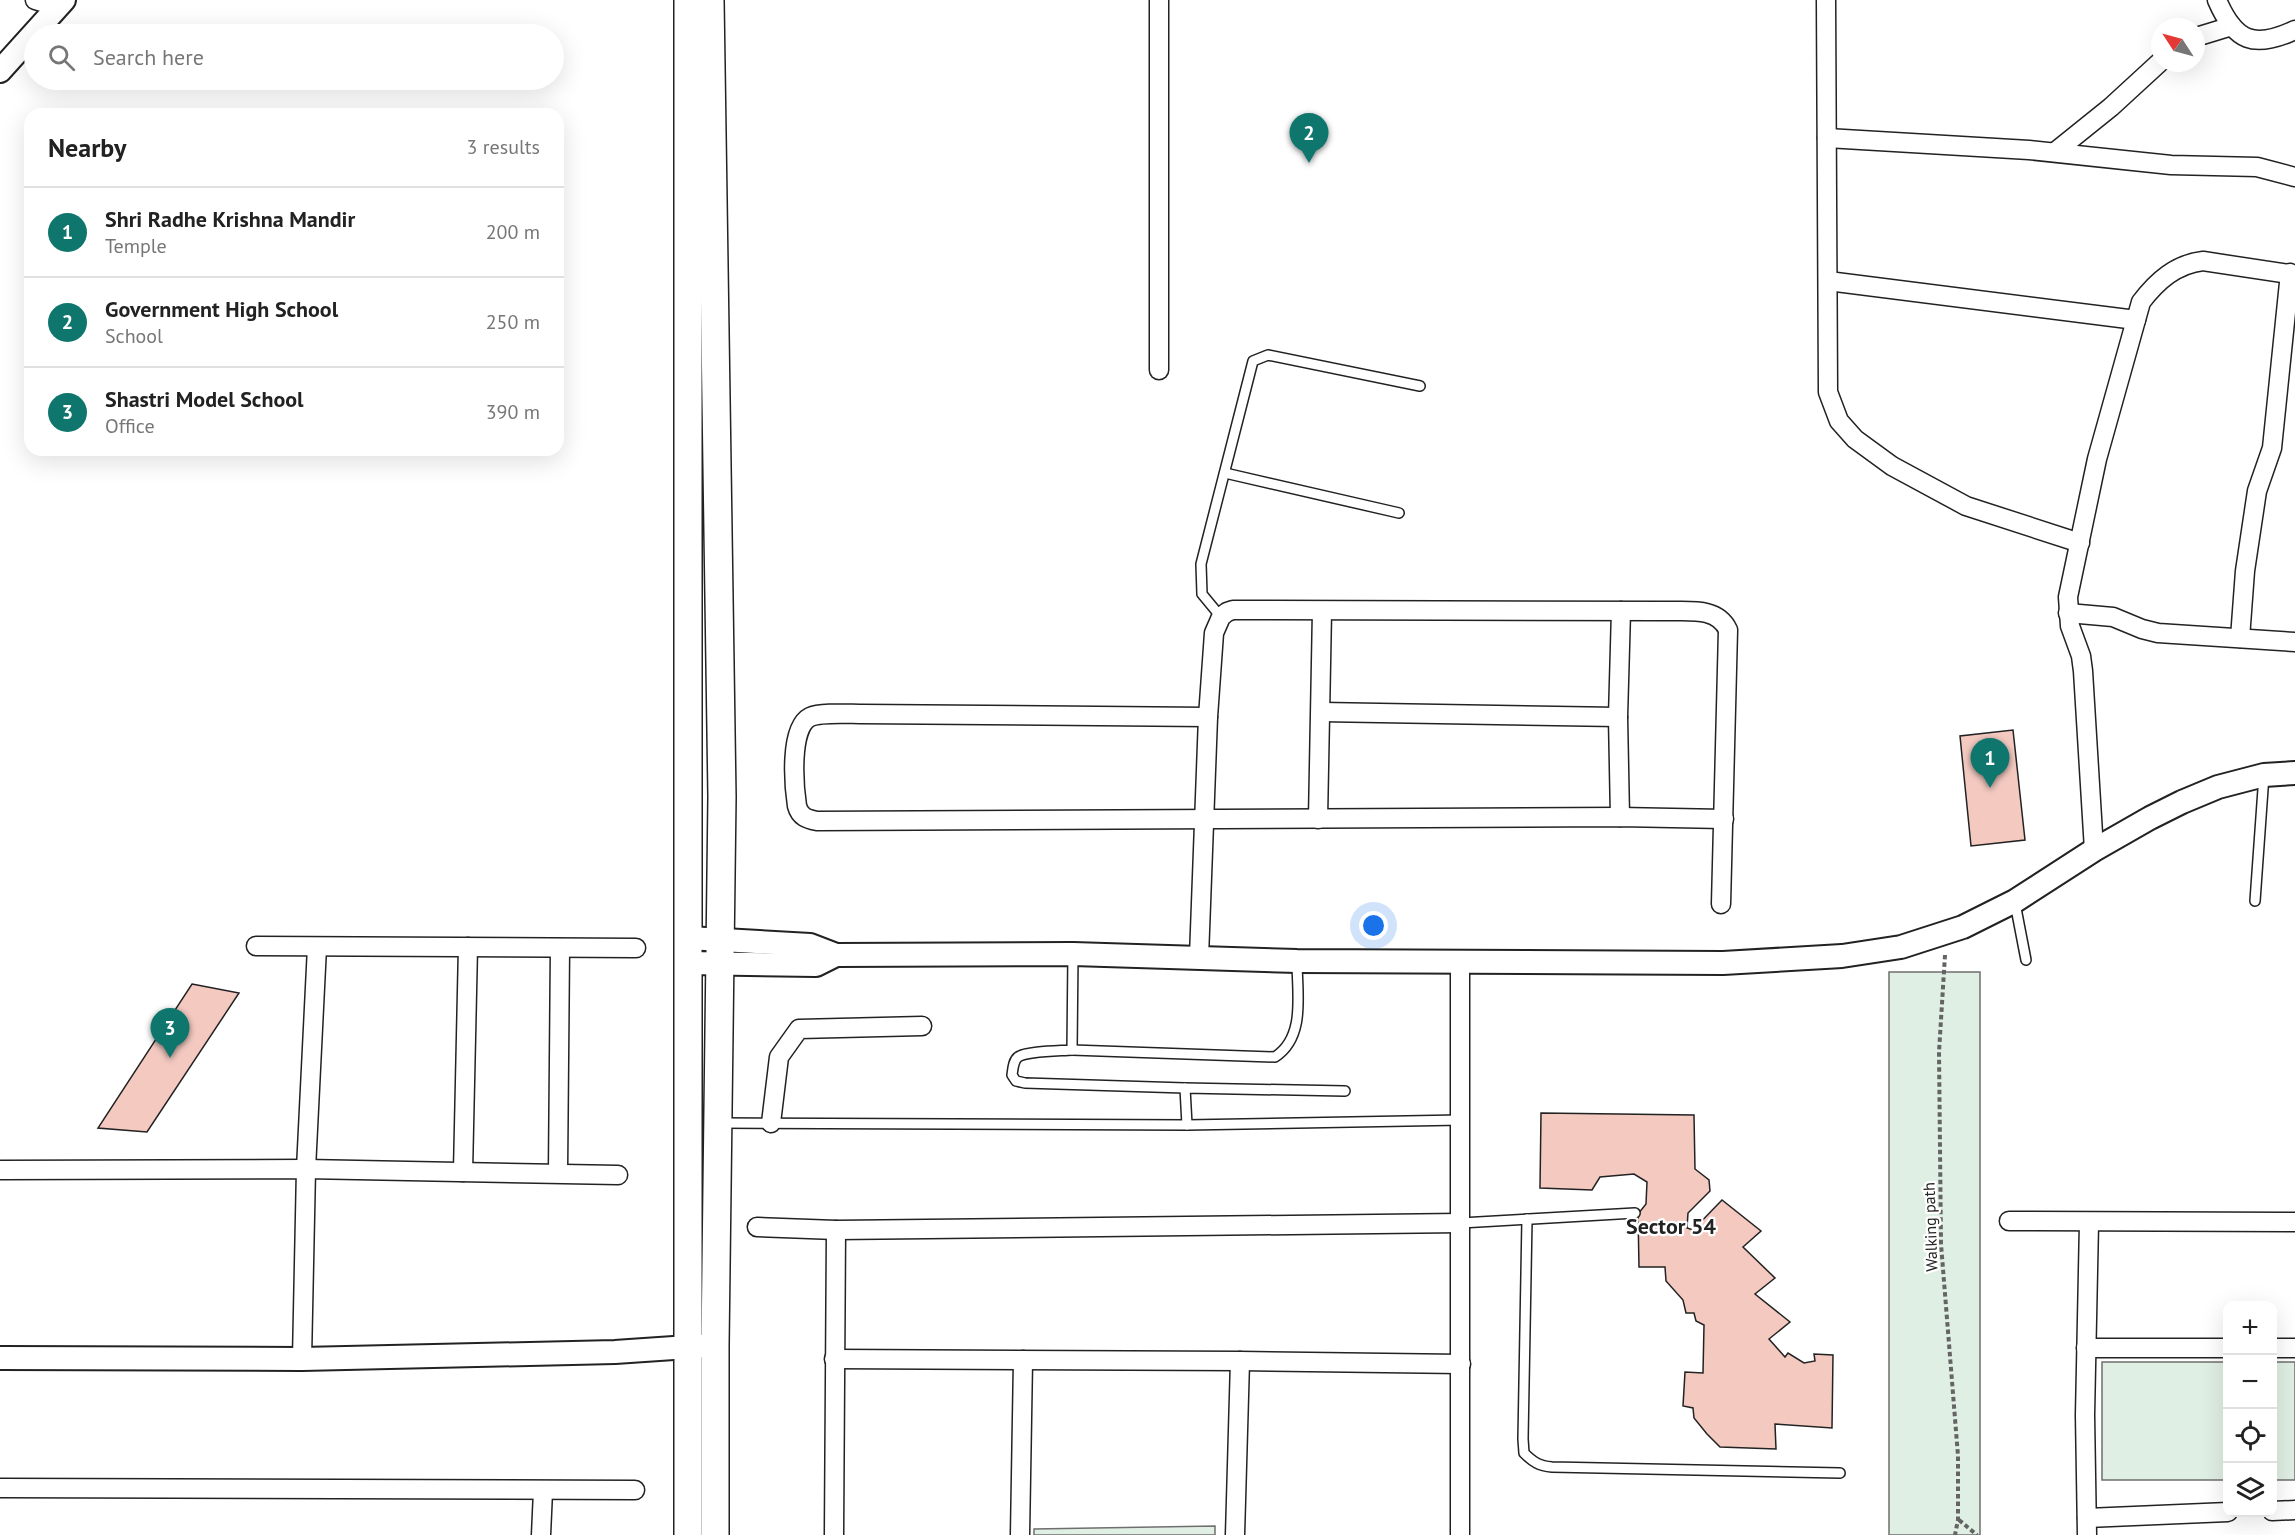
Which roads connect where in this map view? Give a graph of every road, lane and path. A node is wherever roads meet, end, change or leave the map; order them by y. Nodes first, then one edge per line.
1 (35, 0) edge
2 (688, 0) edge
3 (711, 0) edge
4 (1159, 0) edge
5 (1826, 0) edge
6 (2217, 0) edge
7 (61, 3) edge
8 (42, 24) edge
9 (2232, 26) junction
10 (2295, 30) edge
11 (2205, 34) edge
12 (24, 44) edge
13 (2151, 70) edge
14 (0, 71) edge
15 (1827, 138) junction
16 (2055, 152) junction
17 (2295, 177) edge
18 (2292, 274) edge
19 (1828, 281) junction
20 (2136, 320) junction
21 (1159, 370) dead end
22 (1420, 387) dead end
23 (1225, 473) junction
24 (1399, 513) dead end
25 (2080, 543) junction
26 (1322, 611) junction
27 (1620, 611) junction
28 (2068, 613) junction
29 (1221, 617) junction
30 (2240, 638) junction
31 (2295, 642) edge
32 (1321, 712) junction
33 (1208, 717) junction
34 (1618, 717) junction
35 (2295, 773) edge
36 (2264, 775) junction
37 (1620, 817) junction
38 (1318, 819) junction
39 (1724, 819) junction
40 (1205, 820) junction
41 (2094, 850) junction
42 (2015, 900) junction
43 (2255, 901) dead end
44 (1721, 904) dead end
45 (1947, 933) junction
46 (256, 946) dead end
47 (317, 947) junction
48 (468, 947) junction
49 (560, 948) junction
50 (636, 948) dead end
51 (688, 950) junction
52 (721, 952) junction
53 (1074, 954) junction
54 (1199, 957) junction
55 (2026, 960) dead end
56 (1297, 961) junction
57 (1460, 963) junction
58 (922, 1026) dead end
59 (1072, 1050) junction
60 (1185, 1088) junction
61 (1345, 1091) dead end
62 (1461, 1120) junction
63 (717, 1123) junction
64 (771, 1123) junction
65 (1186, 1125) junction
66 (306, 1169) junction
67 (0, 1170) edge
68 (463, 1172) junction
69 (558, 1172) junction
70 (618, 1175) dead end
71 (1635, 1213) dead end
72 (1527, 1219) junction
73 (2009, 1221) dead end
74 (2295, 1222) edge
75 (1461, 1223) junction
76 (2088, 1223) junction
77 (757, 1227) dead end
78 (836, 1230) junction
79 (702, 1346) junction
80 (2086, 1348) junction
81 (2223, 1348) edge
82 (2277, 1348) edge
83 (2295, 1348) edge
84 (0, 1358) edge
85 (302, 1359) junction
86 (834, 1359) junction
87 (1023, 1360) junction
88 (1239, 1361) junction
89 (1461, 1364) junction
90 (1840, 1473) dead end
91 (0, 1488) edge
92 (635, 1490) dead end
93 (543, 1491) junction
94 (2295, 1510) edge
95 (2277, 1511) edge
96 (2223, 1513) edge
97 (1958, 1520) junction
98 (2087, 1527) edge
99 (542, 1535) edge
100 (688, 1535) edge
101 (715, 1535) edge
102 (834, 1535) edge
103 (1020, 1535) edge
104 (1235, 1535) edge
105 (1460, 1535) edge
106 (1955, 1535) edge
107 (1977, 1535) edge

1 - 7 street
2 - 51 main road
3 - 52 main road
4 - 21 street
5 - 15 street
6 - 9 street
7 - 8 street
9 - 10 street
9 - 11 street
12 - 14 street
13 - 16 street
15 - 16 street
15 - 19 street
16 - 17 street
18 - 20 street
18 - 30 street
19 - 20 street
19 - 25 street
20 - 25 street
22 - 23 lane
23 - 24 lane
23 - 29 lane
25 - 28 street
26 - 27 street
26 - 29 street
26 - 32 street
27 - 34 street
27 - 39 street
28 - 30 street
28 - 41 street
29 - 33 street
30 - 31 street
32 - 34 street
32 - 38 street
33 - 40 street
33 - 40 street
34 - 37 street
35 - 36 street
36 - 41 street
36 - 43 lane
37 - 38 street
37 - 39 street
38 - 40 street
39 - 44 street
40 - 54 street
41 - 42 street
42 - 45 street
42 - 55 lane
45 - 57 street
45 - 97 path, Walking path
46 - 47 street
47 - 48 street
47 - 66 street
48 - 49 street
48 - 68 street
49 - 50 street
49 - 69 street
51 - 52 street
51 - 79 main road
52 - 53 street
52 - 63 main road
53 - 54 street
53 - 59 lane
54 - 56 street
56 - 57 street
56 - 59 lane
57 - 62 street
58 - 64 street
59 - 60 lane
60 - 61 lane
60 - 65 lane
62 - 65 lane
62 - 75 street
63 - 64 lane
63 - 79 main road
64 - 65 lane
66 - 67 street
66 - 68 street
66 - 85 street
68 - 69 street
69 - 70 street
71 - 72 lane
72 - 75 lane
72 - 90 lane
73 - 76 street
74 - 76 street
75 - 78 street
75 - 89 street
76 - 80 street
77 - 78 street
78 - 86 street
79 - 85 street
79 - 100 main road
79 - 101 main road
80 - 81 street
80 - 98 street
82 - 83 street
84 - 85 street
86 - 87 street
86 - 102 street
87 - 88 street
87 - 103 street
88 - 89 street
88 - 104 street
89 - 105 street
91 - 93 street
92 - 93 street
93 - 99 street
94 - 95 street
96 - 98 street
97 - 106 path, Walking path
97 - 107 path

